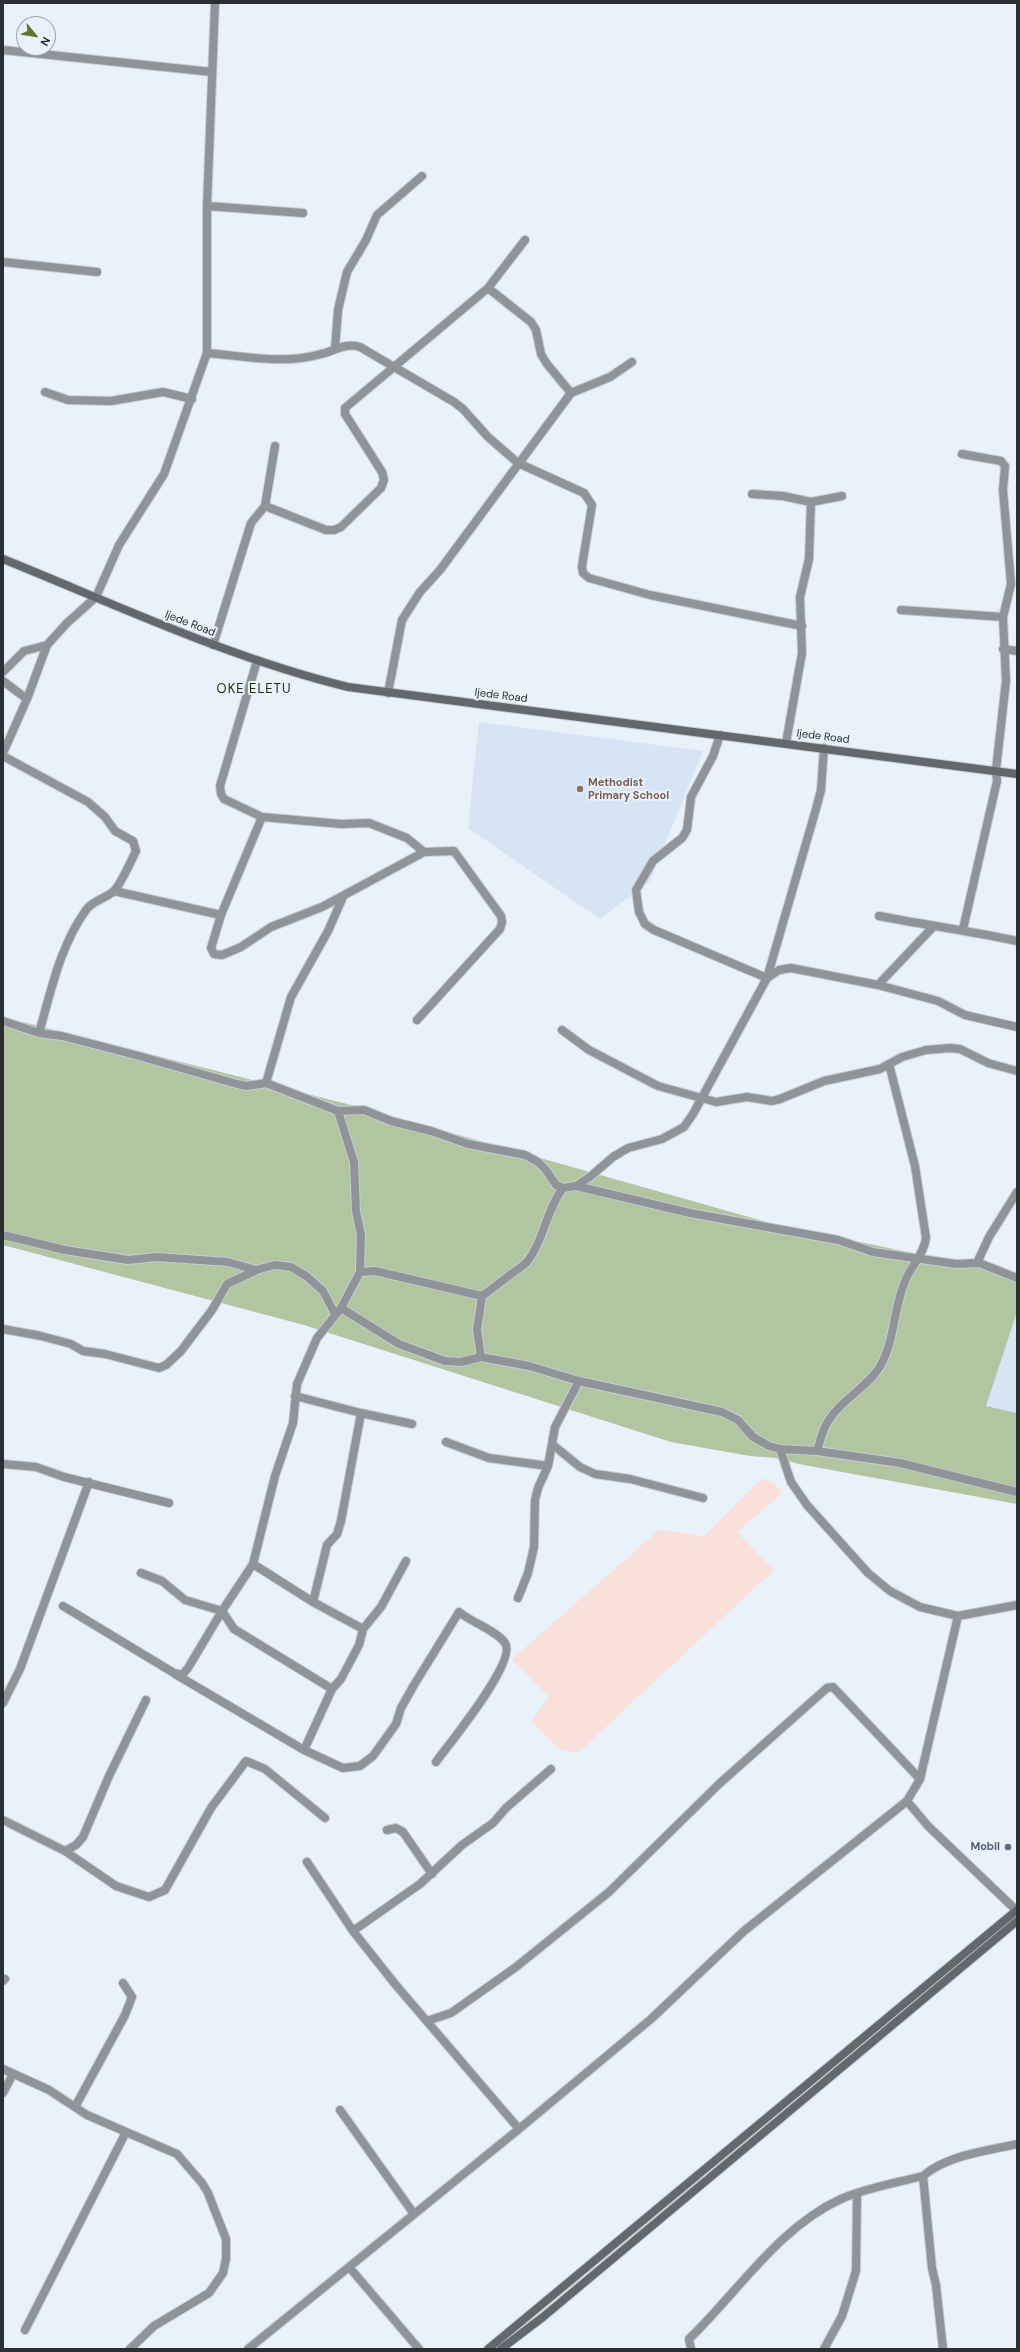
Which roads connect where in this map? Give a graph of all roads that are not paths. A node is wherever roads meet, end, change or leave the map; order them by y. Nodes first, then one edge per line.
1 (215, 3) edge
2 (3, 50) edge
3 (212, 72) junction
4 (422, 176) dead end
5 (207, 206) junction
6 (303, 213) dead end
7 (525, 240) dead end
8 (3, 262) edge
9 (97, 272) dead end
10 (488, 288) junction
11 (335, 349) junction
12 (207, 352) junction
13 (632, 362) dead end
14 (396, 367) junction
15 (45, 392) dead end
16 (571, 393) junction
17 (192, 399) junction
18 (275, 446) dead end
19 (962, 454) dead end
20 (518, 463) junction
21 (752, 494) dead end
22 (842, 496) dead end
23 (811, 502) junction
24 (265, 506) junction
25 (3, 559) edge
26 (1014, 584) edge
27 (96, 597) junction
28 (902, 610) dead end
29 (1002, 617) junction
30 (802, 626) junction
31 (47, 645) junction
32 (213, 645) junction
33 (1003, 648) junction
34 (1017, 651) edge
35 (257, 661) junction
36 (3, 672) edge
37 (3, 681) edge
38 (388, 693) junction
39 (27, 699) junction
40 (720, 735) junction
41 (786, 743) junction
42 (824, 748) junction
43 (3, 754) edge
44 (996, 770) junction
45 (1017, 774) edge
46 (262, 817) junction
47 (424, 852) junction
48 (114, 891) junction
49 (342, 897) junction
50 (221, 915) junction
51 (879, 916) dead end
52 (933, 927) junction
53 (963, 929) junction
54 (1017, 941) edge
55 (767, 978) junction
56 (878, 986) junction
57 (3, 1020) edge
58 (417, 1020) dead end
59 (1017, 1027) edge
60 (562, 1030) dead end
61 (38, 1033) junction
62 (889, 1064) junction
63 (1017, 1071) edge
64 (266, 1083) junction
65 (700, 1099) junction
66 (338, 1111) junction
67 (560, 1186) junction
68 (576, 1186) junction
69 (1017, 1192) edge
70 (3, 1235) edge
71 (917, 1260) junction
72 (977, 1263) junction
73 (256, 1270) junction
74 (360, 1272) junction
75 (1017, 1278) edge
76 (482, 1296) junction
77 (341, 1308) junction
78 (335, 1314) junction
79 (3, 1329) edge
80 (481, 1357) junction
81 (579, 1380) junction
82 (295, 1396) junction
83 (361, 1413) junction
84 (412, 1424) dead end
85 (446, 1442) dead end
86 (553, 1445) junction
87 (780, 1449) junction
88 (818, 1451) junction
89 (3, 1464) edge
90 (548, 1466) junction
91 (89, 1482) junction
92 (1017, 1492) edge
93 (703, 1498) dead end
94 (169, 1503) dead end
95 (406, 1560) dead end
96 (253, 1564) junction
97 (141, 1573) dead end
98 (518, 1598) dead end
99 (313, 1602) junction
100 (1017, 1605) edge
101 (63, 1606) dead end
102 (222, 1610) junction
103 (958, 1616) junction
104 (364, 1629) junction
105 (174, 1673) junction
106 (332, 1689) junction
107 (146, 1700) dead end
108 (3, 1703) edge
109 (304, 1750) junction
110 (436, 1762) dead end
111 (551, 1769) dead end
112 (920, 1779) junction
113 (907, 1801) junction
114 (325, 1818) dead end
115 (3, 1820) edge
116 (387, 1830) dead end
117 (65, 1851) junction
118 (307, 1862) dead end
119 (432, 1874) junction
120 (1017, 1910) edge
121 (1017, 1921) edge
122 (353, 1931) junction
123 (123, 1983) dead end
124 (427, 2021) junction
125 (3, 2069) edge
126 (13, 2074) junction
127 (3, 2093) edge
128 (75, 2107) junction
129 (340, 2110) dead end
130 (519, 2129) junction
131 (126, 2132) junction
132 (756, 2133) junction
133 (1017, 2144) edge
134 (923, 2176) junction
135 (857, 2194) junction
136 (414, 2214) junction
137 (349, 2267) junction
138 (24, 2330) dead end
139 (130, 2349) edge
140 (248, 2349) edge
141 (419, 2349) edge
142 (488, 2349) edge
143 (500, 2349) edge
144 (691, 2349) edge
145 (824, 2349) edge
146 (943, 2349) edge

1 - 3 street
2 - 3 street
3 - 5 street
4 - 11 street
5 - 6 street
5 - 12 street
7 - 10 street
8 - 9 street
10 - 14 street
10 - 16 street
11 - 12 street
11 - 14 street
12 - 17 street
13 - 16 street
14 - 20 street
14 - 24 street
15 - 17 street
16 - 20 street
17 - 27 street
18 - 24 street
19 - 26 street
20 - 30 street
20 - 38 street
21 - 23 street
22 - 23 street
23 - 30 street
24 - 32 street
25 - 27 main road, Ijede Road
26 - 29 street
27 - 31 street
27 - 32 main road, Ijede Road
28 - 29 street
29 - 33 street
30 - 41 street
31 - 36 street
31 - 39 street
32 - 35 main road, Ijede Road
33 - 34 street
33 - 44 street
35 - 38 main road, Ijede Road
35 - 46 street
37 - 39 street
38 - 40 main road, Ijede Road
39 - 43 street
40 - 41 main road, Ijede Road
40 - 55 street
41 - 42 main road, Ijede Road
42 - 44 main road, Ijede Road
42 - 55 street
43 - 48 street
44 - 45 main road, Ijede Road
44 - 53 street
46 - 47 street
46 - 50 street
47 - 49 street
47 - 58 street
48 - 50 street
48 - 61 street
49 - 50 street
49 - 64 street
51 - 52 street
52 - 53 street
52 - 56 street
53 - 54 street
55 - 56 street
55 - 65 street
56 - 59 street
57 - 61 street
60 - 65 street
61 - 64 street
62 - 63 street
62 - 65 street
62 - 71 street
64 - 66 street
65 - 68 street
66 - 67 street
66 - 74 street
67 - 68 street
67 - 76 street
68 - 71 street
69 - 72 street
70 - 73 street
71 - 72 street
71 - 88 street
72 - 75 street
73 - 78 street
73 - 79 street
74 - 76 street
74 - 77 street
76 - 80 street
77 - 78 street
77 - 80 street
78 - 82 street
80 - 81 street
81 - 86 street
81 - 87 street
82 - 83 street
82 - 96 street
83 - 84 street
83 - 99 street
85 - 90 street
86 - 90 street
86 - 93 street
87 - 88 street
87 - 103 street
88 - 92 street
89 - 91 street
90 - 98 street
91 - 94 street
91 - 108 street
95 - 104 street
96 - 99 street
96 - 102 street
97 - 102 street
99 - 104 street
100 - 103 street
101 - 105 street
102 - 105 street
102 - 106 street
103 - 112 street
104 - 106 street
105 - 109 street
106 - 109 street
107 - 117 street
109 - 110 street
111 - 119 street
112 - 113 street
112 - 124 street
113 - 120 street
113 - 130 street
114 - 117 street
115 - 117 street
116 - 119 street
118 - 122 street
119 - 122 street
120 - 132 main road
121 - 132 main road
122 - 124 street
123 - 128 street
124 - 130 street
125 - 126 street
126 - 127 street
126 - 128 street
128 - 131 street
129 - 136 street
130 - 136 street
131 - 138 street
131 - 139 street
132 - 142 main road
132 - 143 main road
133 - 134 street
134 - 135 street
134 - 146 street
135 - 144 street
135 - 145 street
136 - 137 street
137 - 140 street
137 - 141 street

